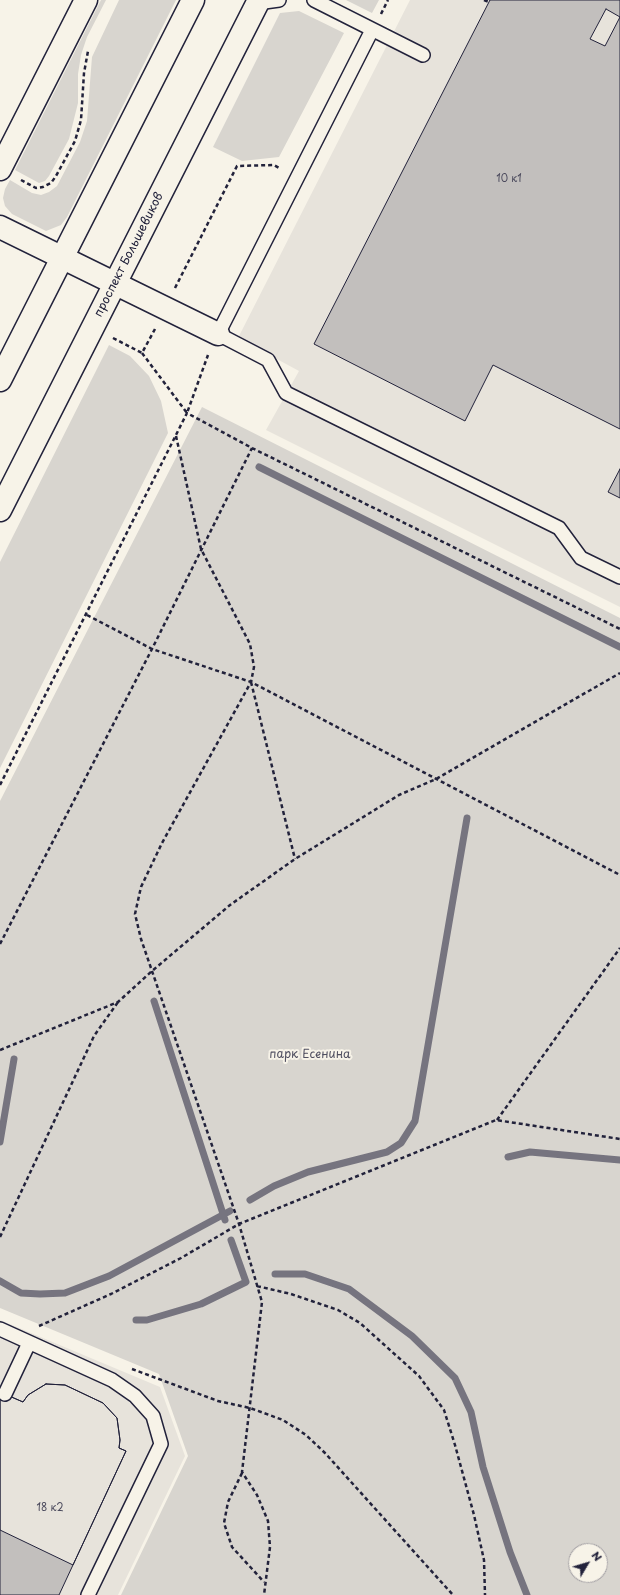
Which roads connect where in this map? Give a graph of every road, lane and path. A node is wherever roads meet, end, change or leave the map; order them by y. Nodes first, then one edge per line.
1 (86, 0) edge
2 (193, 0) edge
3 (279, 0) edge
4 (314, 0) edge
5 (484, 0) edge
6 (258, 1) edge
7 (488, 2) dead end
8 (372, 30) junction
9 (91, 44) dead end
10 (423, 55) dead end
11 (0, 169) edge
12 (297, 177) junction
13 (0, 227) edge
14 (62, 258) junction
15 (114, 284) junction
16 (171, 295) dead end
17 (156, 327) dead end
18 (113, 337) dead end
19 (214, 344) junction
20 (142, 353) junction
21 (0, 380) edge
22 (187, 413) junction
23 (176, 436) junction
24 (252, 448) junction
25 (0, 510) edge
26 (201, 549) junction
27 (620, 577) edge
28 (87, 615) junction
29 (620, 629) edge
30 (152, 649) junction
31 (620, 673) edge
32 (251, 682) junction
33 (436, 779) junction
34 (0, 785) edge
35 (295, 859) junction
36 (620, 875) edge
37 (0, 944) edge
38 (620, 948) edge
39 (152, 971) junction
40 (118, 1002) junction
41 (0, 1050) edge
42 (496, 1120) junction
43 (620, 1139) edge
44 (240, 1224) junction
45 (0, 1237) edge
46 (257, 1286) junction
47 (36, 1328) dead end
48 (0, 1329) edge
49 (29, 1343) junction
50 (161, 1381) dead end
51 (5, 1394) dead end
52 (250, 1408) junction
53 (242, 1472) junction
54 (264, 1582) junction
55 (88, 1595) edge
56 (264, 1595) edge
57 (453, 1595) edge
58 (485, 1595) edge

1 - 11 main road
2 - 14 main road
3 - 6 lane
4 - 8 lane
5 - 7 path
6 - 15 main road, проспект Большевиков
8 - 10 lane
8 - 12 lane
9 - 11 path
12 - 16 path
12 - 19 lane
13 - 14 main road
14 - 15 main road
14 - 21 main road
15 - 19 main road
15 - 25 main road, проспект Большевиков
17 - 20 path
18 - 20 path
19 - 22 path
19 - 27 lane
20 - 22 path
22 - 23 path
22 - 24 path
23 - 26 path
23 - 28 path
24 - 26 path
24 - 29 path
26 - 30 path
26 - 32 path
28 - 30 path
28 - 34 path
30 - 32 path
30 - 37 path
31 - 33 path
32 - 33 path
32 - 35 path
32 - 39 path
33 - 35 path
33 - 36 path
35 - 39 path
38 - 42 path
39 - 40 path
39 - 44 path
40 - 41 path
40 - 45 path
42 - 43 path
42 - 44 path
44 - 46 path
44 - 47 path
46 - 52 path
46 - 58 path
48 - 49 lane
49 - 51 lane
49 - 55 lane
50 - 52 path
52 - 53 path
52 - 57 path
53 - 54 path
53 - 54 path
54 - 56 path

